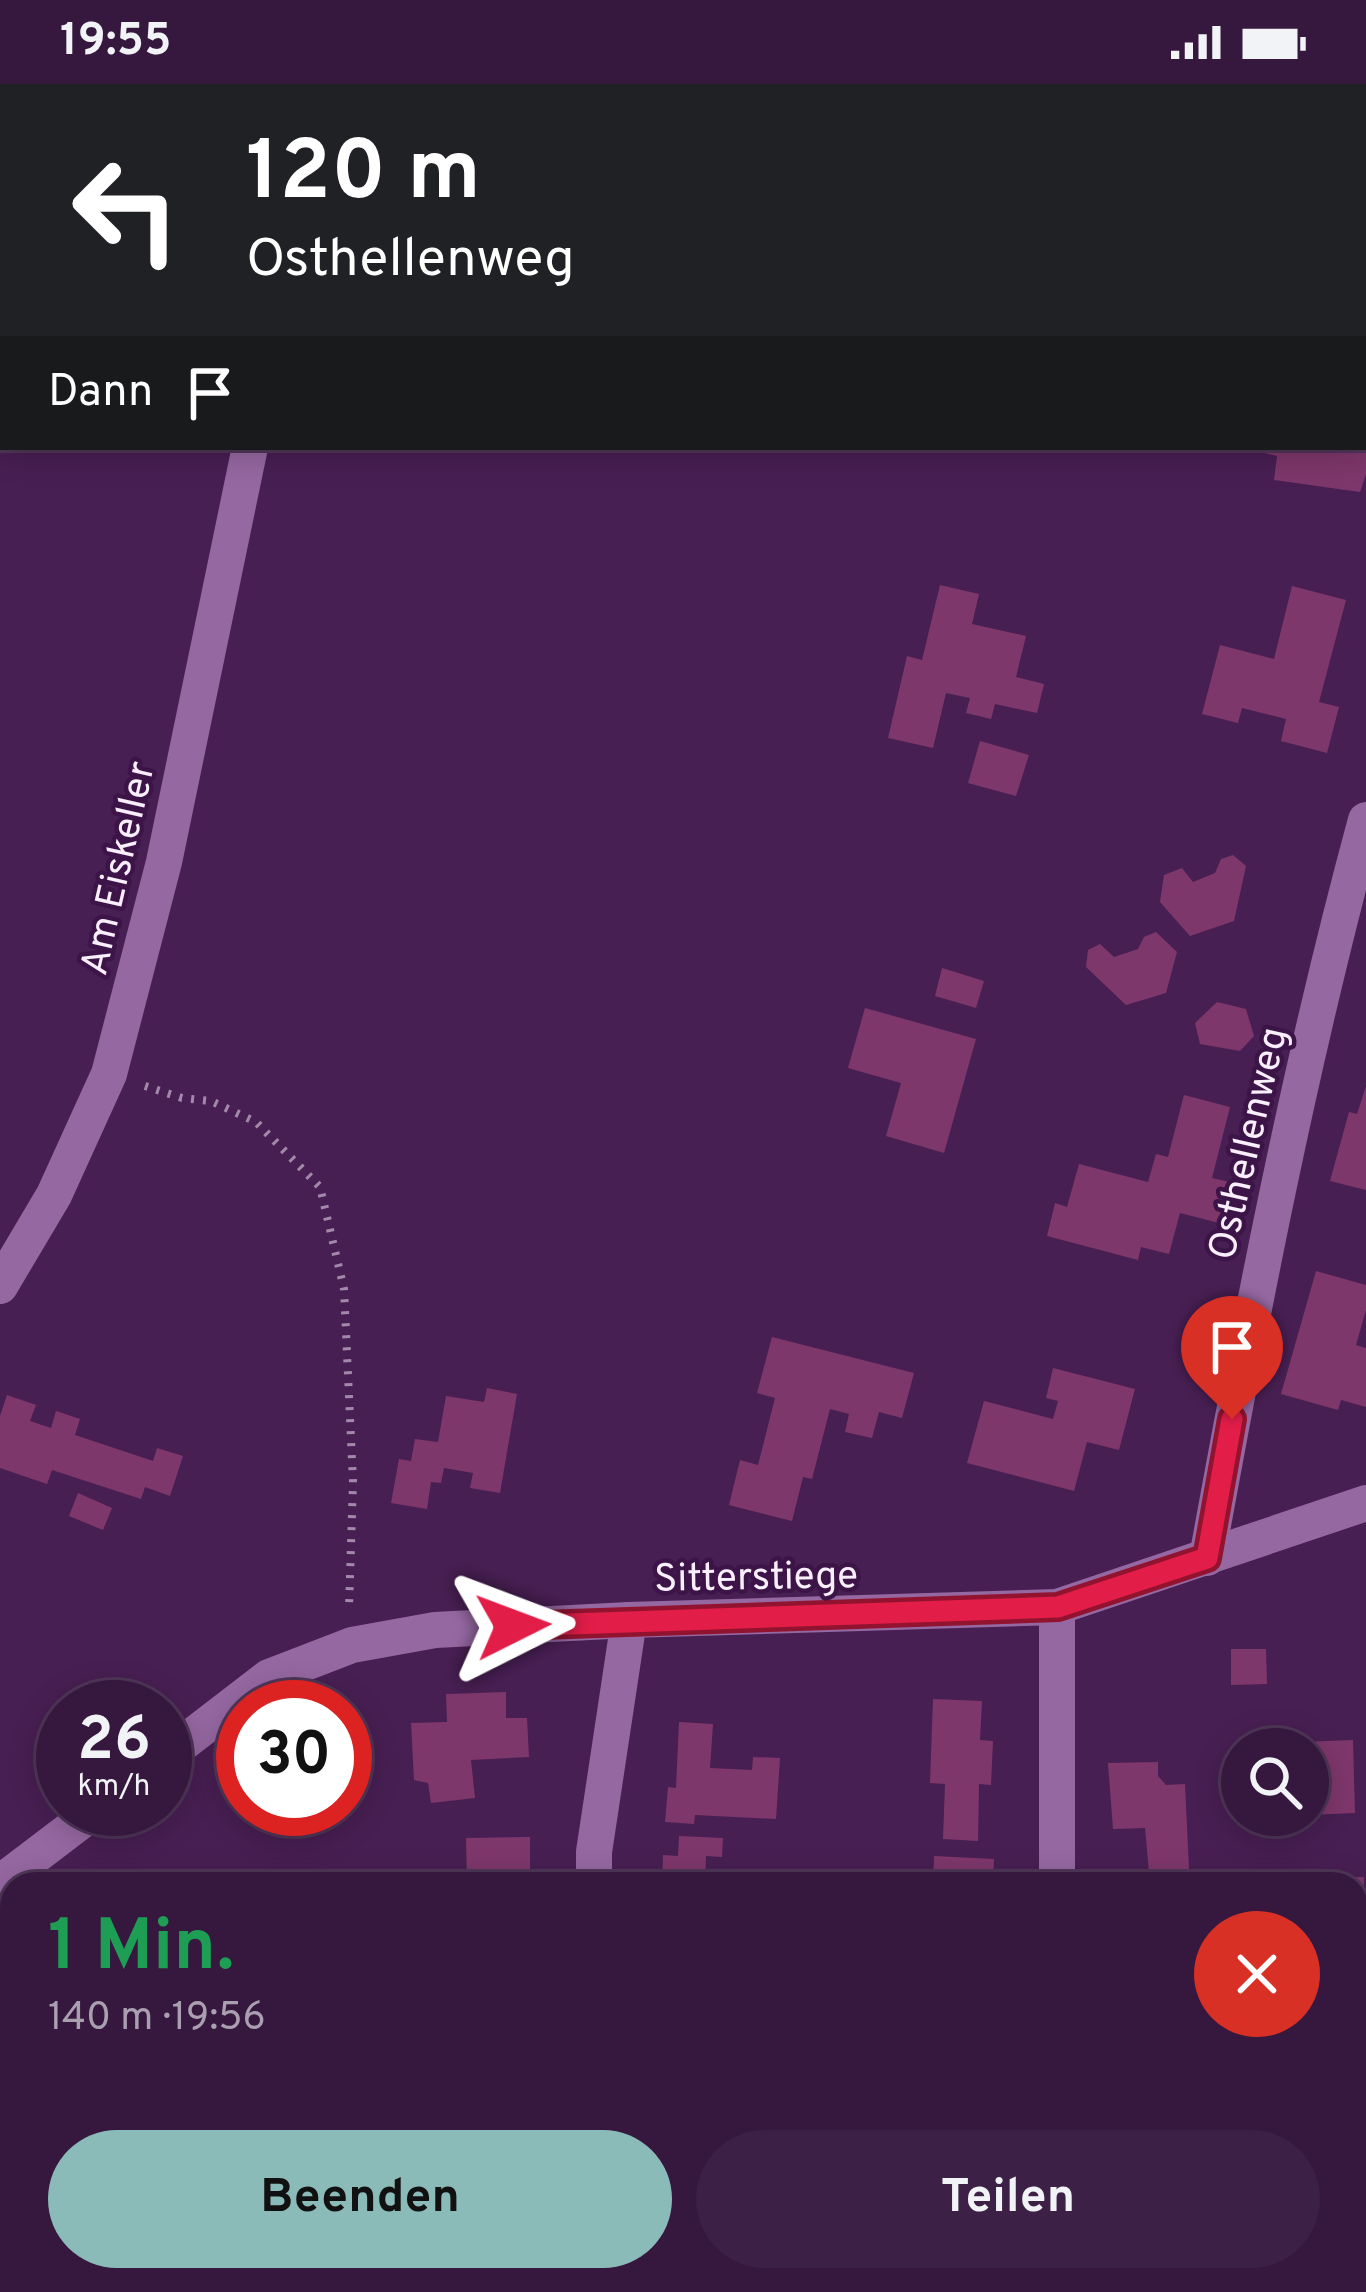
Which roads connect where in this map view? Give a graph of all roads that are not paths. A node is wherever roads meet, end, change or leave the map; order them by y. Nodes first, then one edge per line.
1 (249, 450) edge
2 (1366, 820) edge
3 (0, 1286) edge
4 (1366, 1503) edge
5 (1207, 1558) junction
6 (1058, 1607) junction
7 (629, 1620) junction
8 (192, 1736) edge
9 (62, 1836) edge
10 (14, 1872) edge
11 (594, 1872) edge
12 (1057, 1872) edge

1 - 3 street, Am Eiskeller
2 - 5 street, Osthellenweg
4 - 5 street, Sitterstiege
5 - 6 street, Sitterstiege
6 - 7 street, Sitterstiege
6 - 12 street
7 - 8 street, Sitterstiege
7 - 11 street
9 - 10 street

